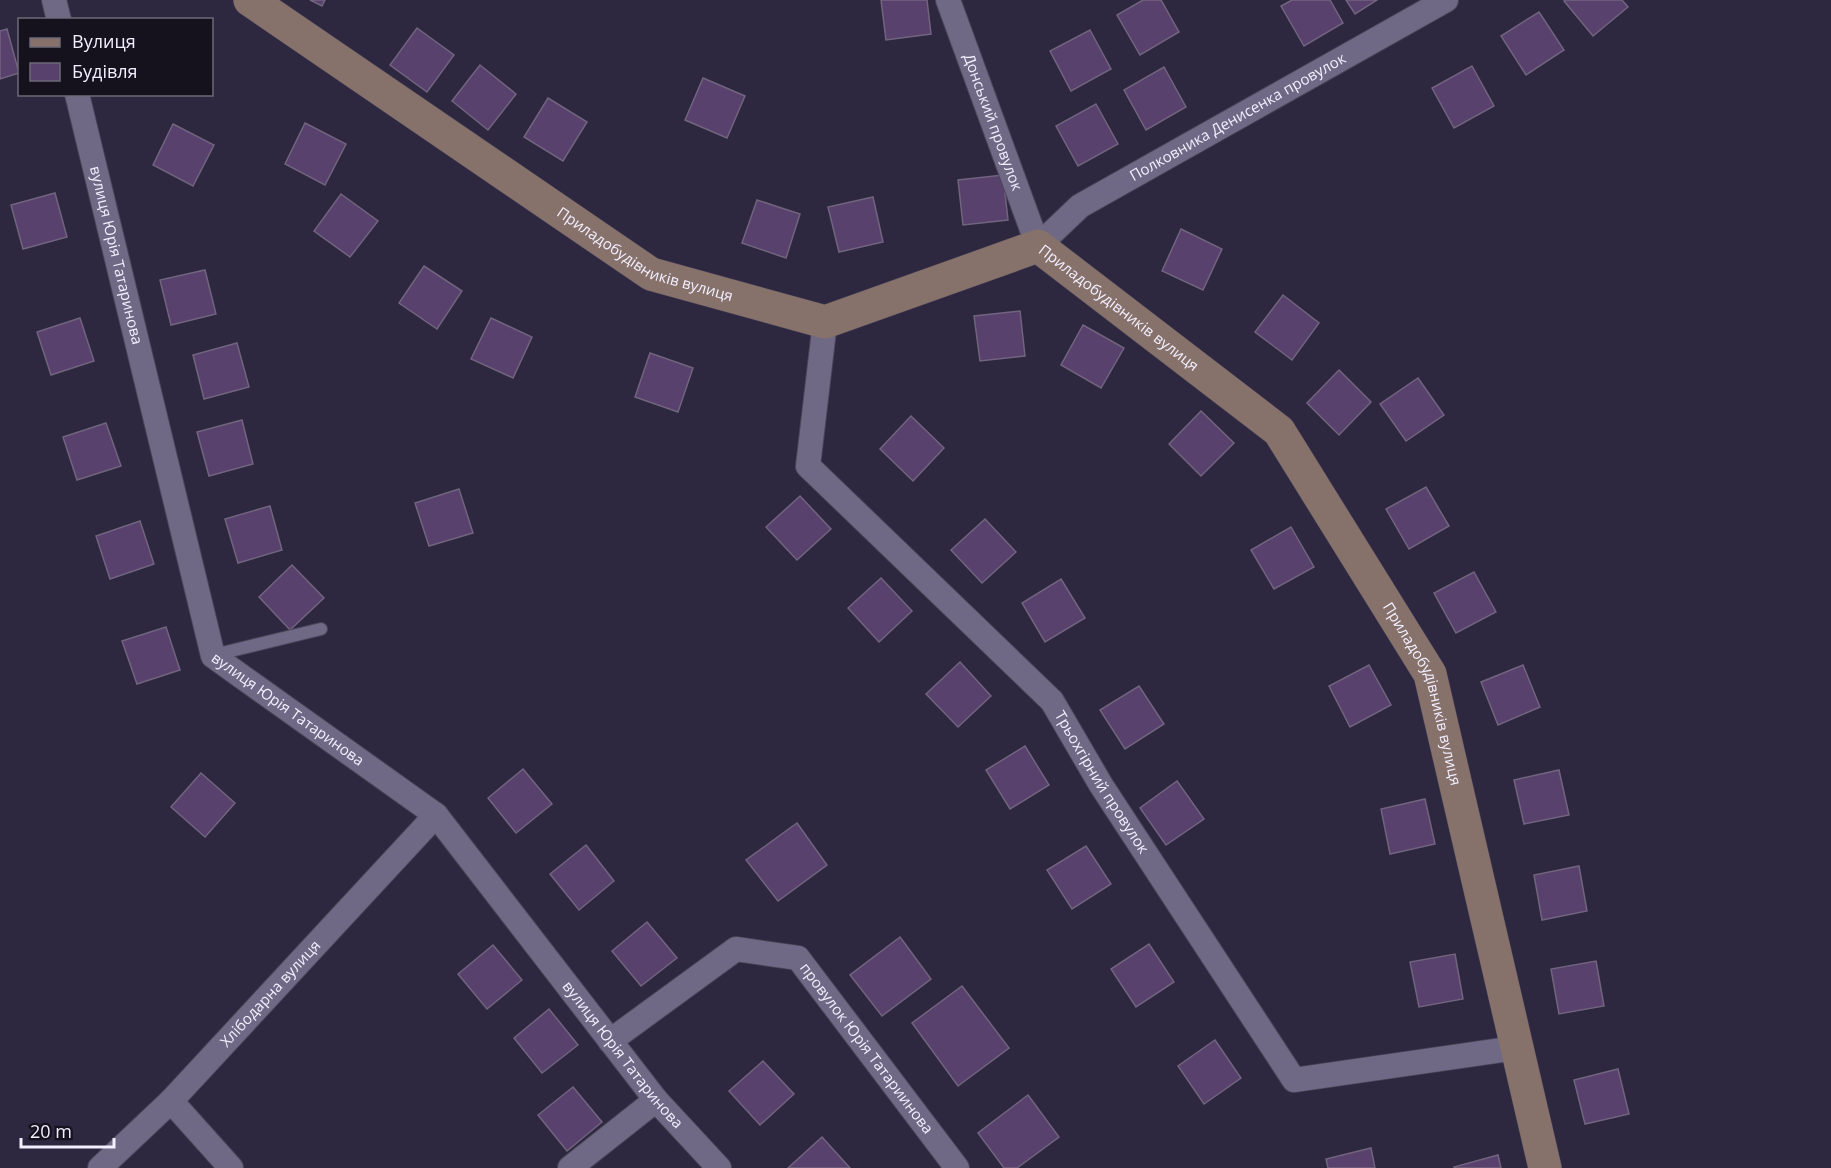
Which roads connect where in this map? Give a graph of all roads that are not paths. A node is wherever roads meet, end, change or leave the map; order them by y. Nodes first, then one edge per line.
1 (54, 0) edge
2 (250, 0) edge
3 (948, 0) edge
4 (1446, 0) edge
5 (58, 18) edge
6 (77, 96) edge
7 (1038, 246) junction
8 (825, 322) junction
9 (321, 629) dead end
10 (213, 656) junction
11 (436, 815) junction
12 (610, 1041) junction
13 (1516, 1048) junction
14 (656, 1100) junction
15 (171, 1101) junction
16 (100, 1168) edge
17 (231, 1168) edge
18 (570, 1168) edge
19 (719, 1168) edge
20 (957, 1168) edge
21 (1545, 1168) edge

1 - 5 street
2 - 8 street, Приладобудівників вулиця
3 - 7 street, Донський провулок
4 - 7 street, Полковника Денисенка провулок
6 - 10 street, вулиця Юрія Татаринова
7 - 8 street, Приладобудівників вулиця
7 - 13 street, Приладобудівників вулиця
8 - 13 street, Трьохгірний провулок
9 - 10 lane
10 - 11 street, вулиця Юрія Татаринова
11 - 12 street, вулиця Юрія Татаринова
11 - 15 street, Хлібодарна вулиця
12 - 14 street, вулиця Юрія Татаринова
12 - 20 street, провулок Юрія Татариинова
13 - 21 street, Приладобудівників вулиця
14 - 18 street
14 - 19 street, вулиця Юрія Татаринова
15 - 16 street, Хлібодарна вулиця
15 - 17 street

